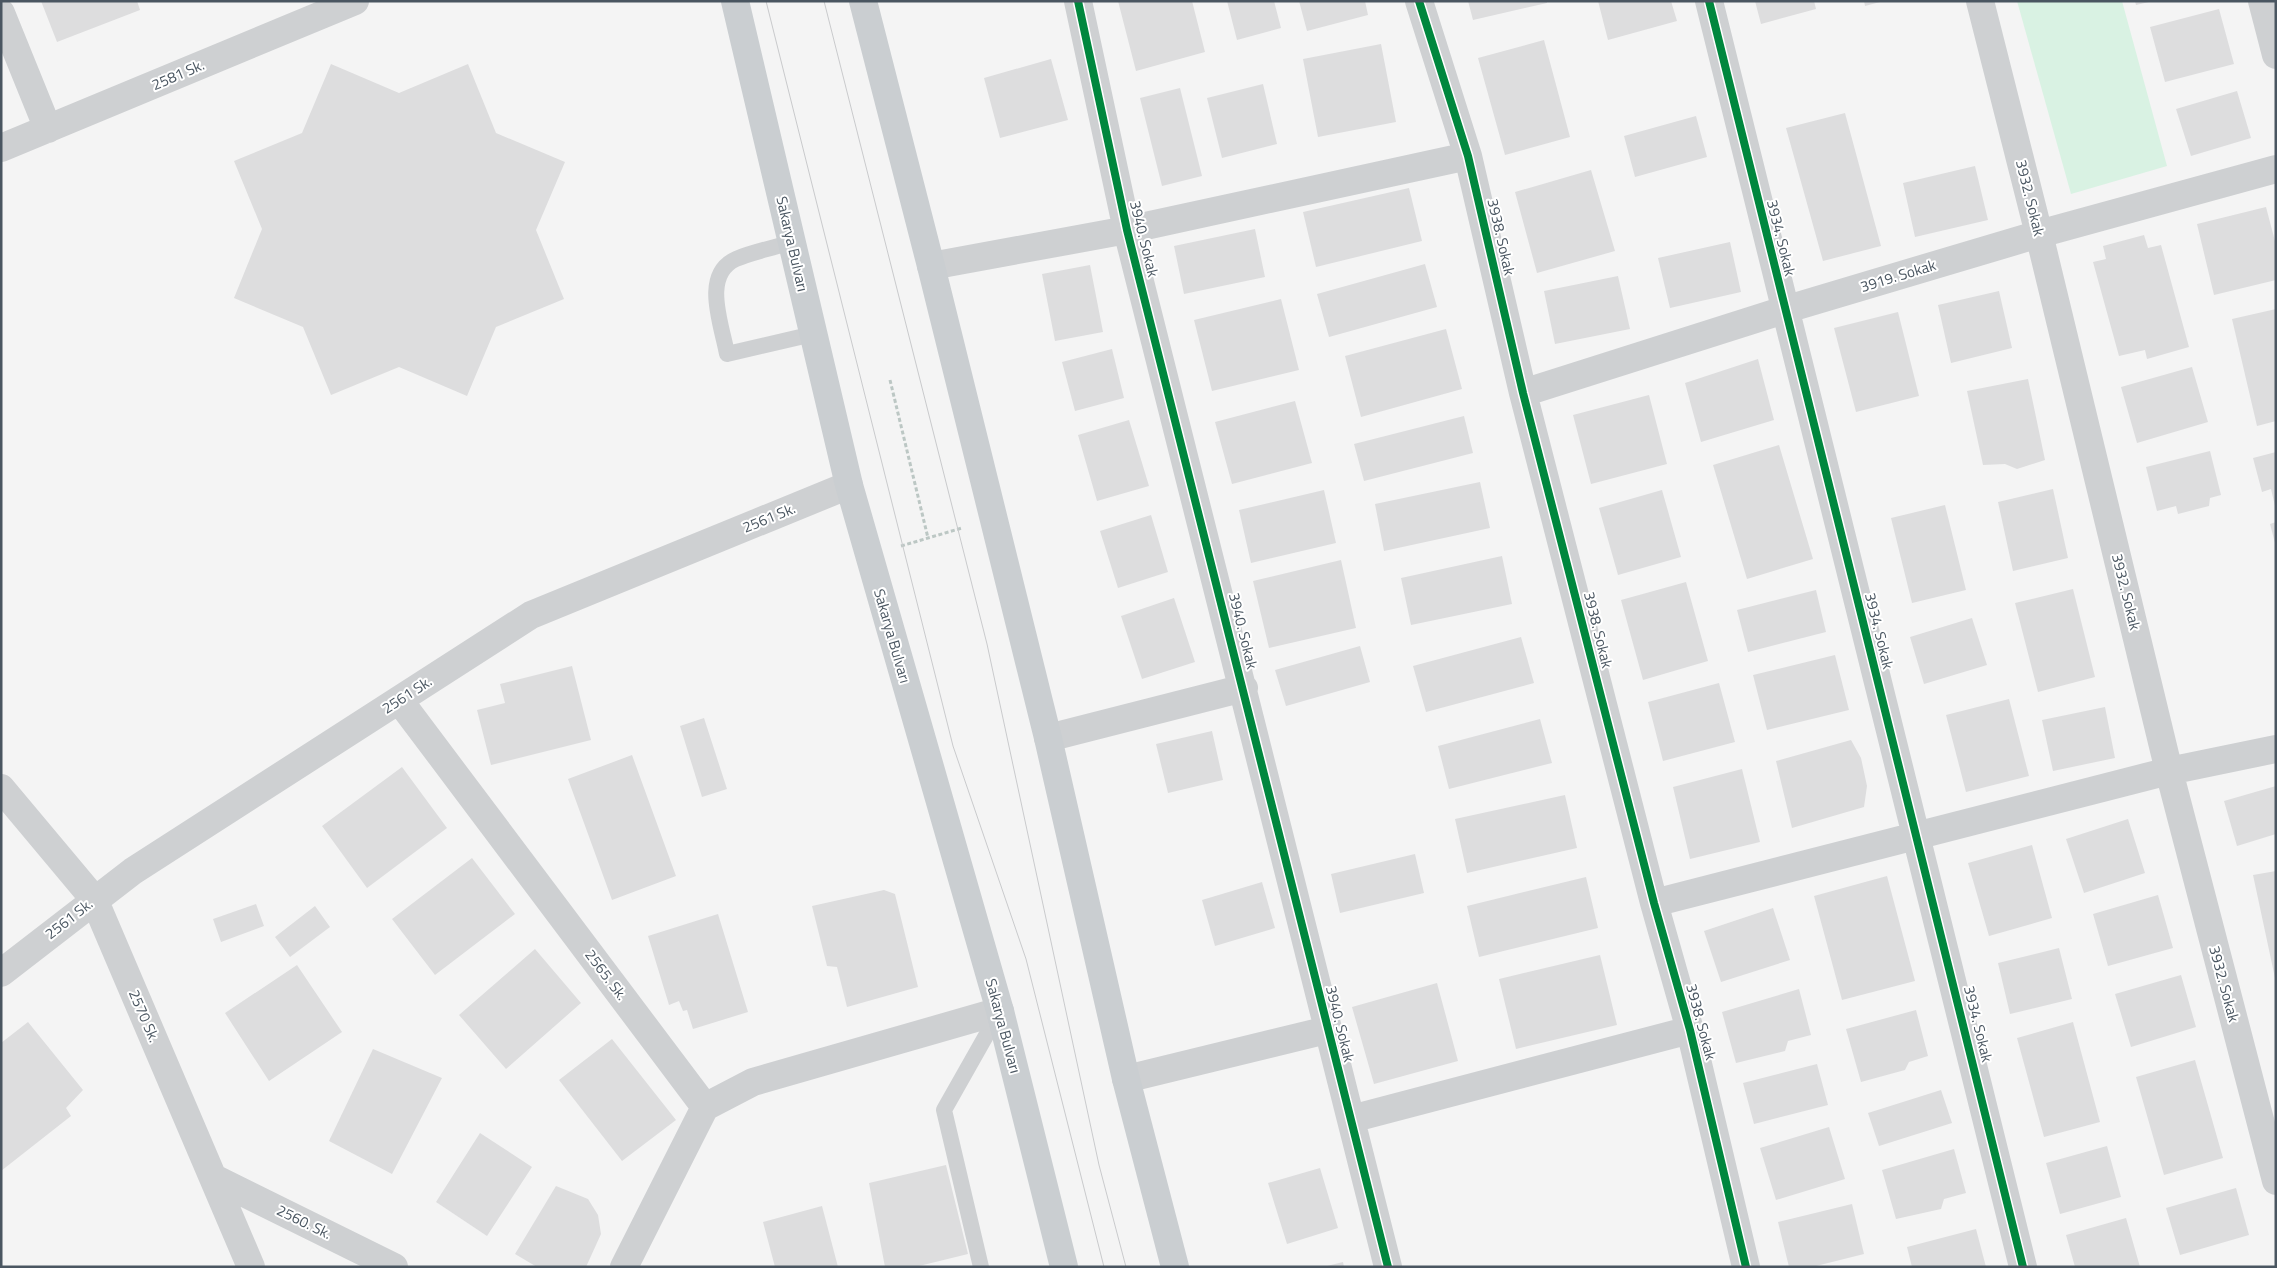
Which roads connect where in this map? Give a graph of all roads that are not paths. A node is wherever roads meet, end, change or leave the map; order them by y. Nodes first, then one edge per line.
1 (354, 1) edge
2 (735, 1) edge
3 (863, 1) edge
4 (1078, 1) edge
5 (1419, 1) edge
6 (1708, 1) edge
7 (1980, 1) edge
8 (2262, 1) edge
9 (1, 12) edge
10 (2276, 55) edge
11 (48, 128) junction
12 (1, 148) edge
13 (1468, 156) junction
14 (2276, 169) edge
15 (1127, 230) junction
16 (2039, 234) junction
17 (791, 242) junction
18 (931, 266) junction
19 (1784, 310) junction
20 (813, 334) junction
21 (1523, 394) junction
22 (849, 485) junction
23 (1244, 688) junction
24 (400, 700) junction
25 (1048, 738) junction
26 (2276, 749) edge
27 (2169, 770) junction
28 (1, 788) edge
29 (1917, 837) junction
30 (94, 900) junction
31 (1654, 903) junction
32 (1, 972) edge
33 (1000, 1011) junction
34 (1327, 1030) junction
35 (1690, 1030) junction
36 (1126, 1079) junction
37 (705, 1107) junction
38 (1351, 1119) junction
39 (214, 1178) junction
40 (2276, 1181) edge
41 (251, 1267) edge
42 (394, 1267) edge
43 (624, 1267) edge
44 (982, 1267) edge
45 (1064, 1267) edge
46 (1175, 1267) edge
47 (1388, 1267) edge
48 (1746, 1267) edge
49 (2023, 1267) edge

1 - 11 street, 2581 Sk.
2 - 17 main road, Sakarya Bulvarı
3 - 18 main road
4 - 15 street, 3940. Sokak
5 - 13 street, 3938. Sokak
6 - 19 street, 3934. Sokak
7 - 16 street, 3932. Sokak
8 - 10 street
9 - 11 street
11 - 12 street, 2581 Sk.
13 - 15 street
13 - 21 street, 3938. Sokak
14 - 16 street, 3919. Sokak
15 - 18 street
15 - 23 street, 3940. Sokak
16 - 19 street, 3919. Sokak
16 - 27 street, 3932. Sokak
17 - 20 main road, Sakarya Bulvarı
17 - 20 lane
18 - 25 main road
19 - 21 street, 3919. Sokak
19 - 29 street, 3934. Sokak
20 - 22 main road, Sakarya Bulvarı
21 - 31 street, 3938. Sokak
22 - 24 street, 2561 Sk.
22 - 33 main road, Sakarya Bulvarı
23 - 25 street
23 - 34 street, 3940. Sokak
24 - 30 street, 2561 Sk.
24 - 37 street, 2565. Sk.
25 - 36 main road
26 - 27 street
27 - 29 street
27 - 40 street, 3932. Sokak
28 - 30 street, 2570 Sk.
29 - 31 street
29 - 49 street, 3934. Sokak
30 - 32 street, 2561 Sk.
30 - 39 street, 2570 Sk.
31 - 35 street, 3938. Sokak
33 - 37 street
33 - 44 lane
33 - 45 main road, Sakarya Bulvarı
34 - 36 street
34 - 38 street, 3940. Sokak
35 - 38 street
35 - 48 street, 3938. Sokak
36 - 46 main road
37 - 43 street
38 - 47 street, 3940. Sokak
39 - 41 street, 2570 Sk.
39 - 42 street, 2560. Sk.

